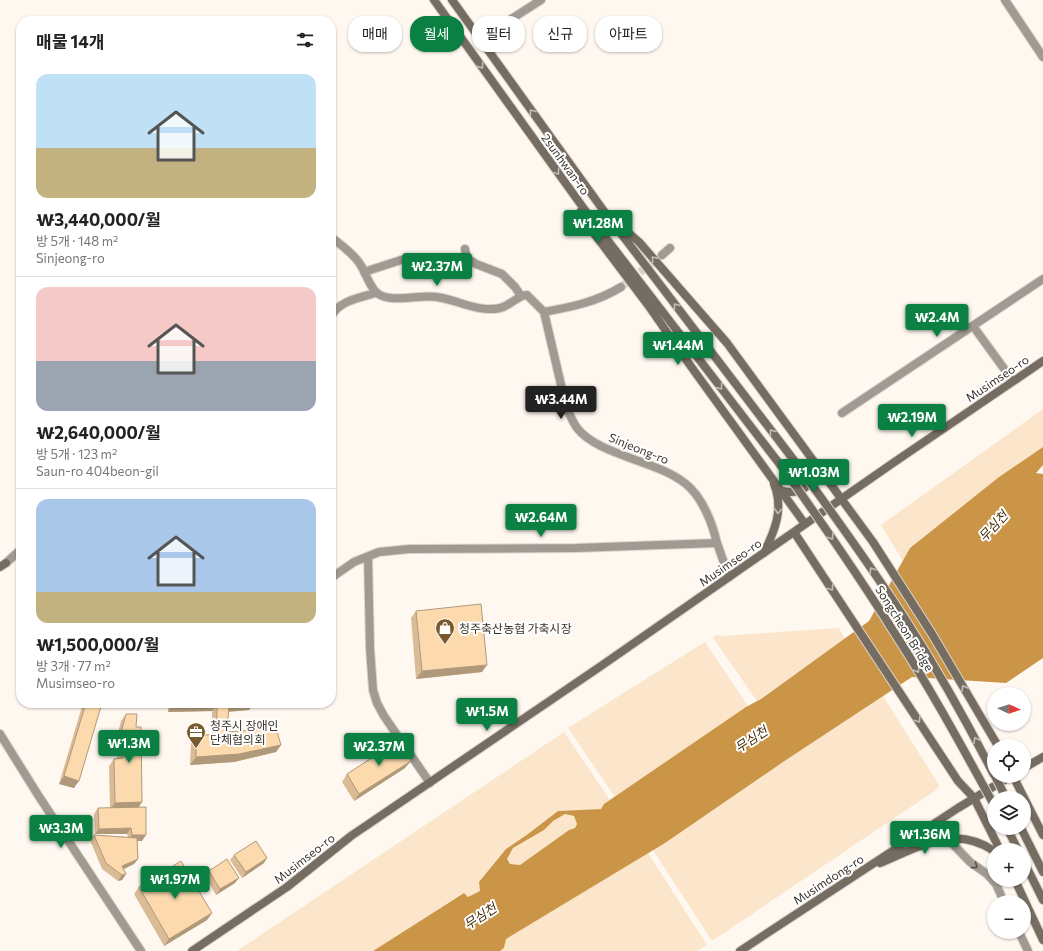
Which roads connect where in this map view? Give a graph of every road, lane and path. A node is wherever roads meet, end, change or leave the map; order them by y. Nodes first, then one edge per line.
1 (434, 0) edge
2 (452, 0) edge
3 (541, 0) edge
4 (1005, 0) edge
5 (516, 16) edge
6 (472, 28) edge
7 (489, 52) edge
8 (1043, 57) edge
9 (574, 196) junction
10 (603, 211) junction
11 (336, 241) edge
12 (670, 248) dead end
13 (465, 249) dead end
14 (662, 255) tunnel mouth
15 (401, 260) dead end
16 (364, 272) junction
17 (1043, 278) edge
18 (621, 287) tunnel mouth
19 (376, 293) junction
20 (521, 296) junction
21 (336, 309) edge
22 (544, 312) junction
23 (973, 326) junction
24 (1043, 361) edge
25 (1013, 381) junction
26 (842, 413) dead end
27 (811, 459) junction
28 (796, 463) joint
29 (784, 471) joint
30 (770, 474) junction
31 (782, 491) junction
32 (842, 499) junction
33 (805, 524) junction
34 (794, 532) junction
35 (717, 543) junction
36 (763, 553) junction
37 (16, 554) edge
38 (368, 557) junction
39 (3, 565) edge
40 (336, 575) edge
41 (729, 577) junction
42 (0, 734) edge
43 (994, 739) edge
44 (1043, 757) edge
45 (987, 762) edge
46 (1031, 764) edge
47 (430, 783) junction
48 (1000, 783) edge
49 (1016, 783) edge
50 (987, 792) edge
51 (974, 798) junction
52 (1024, 835) edge
53 (1043, 836) edge
54 (947, 838) junction
55 (996, 843) edge
56 (987, 846) edge
57 (859, 872) junction
58 (1043, 872) edge
59 (1031, 876) edge
60 (1019, 887) edge
61 (1001, 895) edge
62 (1043, 900) edge
63 (1022, 939) edge
64 (1043, 940) edge
65 (141, 951) edge
66 (192, 951) edge
67 (740, 951) edge
68 (1028, 951) edge

1 -> 9 street, 2sunhwan-ro
2 - 6 street, 2sunhwan-ro
3 - 5 street
4 - 8 street
10 -> 7 street, 2sunhwan-ro
9 -> 29 street, 2sunhwan-ro
9 - 30 street
27 -> 10 street
28 -> 10 street, 2sunhwan-ro
11 - 16 street
12 - 14 street
13 - 20 street
15 - 16 street
16 - 19 street
17 - 23 street
18 - 22 street
19 - 20 street
19 - 21 street
20 - 22 street
22 - 35 street, Sinjeong-ro
23 - 25 street
23 - 26 street
24 - 25 street, Musimseo-ro
25 - 32 street, Musimseo-ro
27 - 31 street
27 - 32 street
45 -> 28 street, Songcheon Bridge, bridge
29 -> 50 street, Songcheon Bridge, bridge
30 - 31 street
30 -> 36 street
31 - 33 street
32 - 33 street, Musimseo-ro
43 -> 32 street
33 - 34 street, Musimseo-ro
34 - 36 street, Musimseo-ro
34 -> 51 street
35 - 38 street
35 - 41 street, Sinjeong-ro
36 - 41 street, Musimseo-ro
37 - 39 street
38 - 40 street
38 - 47 street
41 - 47 street, Musimseo-ro
42 - 65 street
44 - 46 street
47 - 66 street, Musimseo-ro
48 - 51 street, Musimdong-ro
49 - 53 street
51 - 55 street
51 - 57 street, Musimdong-ro
52 - 58 street
54 - 56 street
54 - 57 street
54 -> 61 street
57 - 67 street, Musimdong-ro
59 - 62 street
60 - 64 street
63 - 68 street

